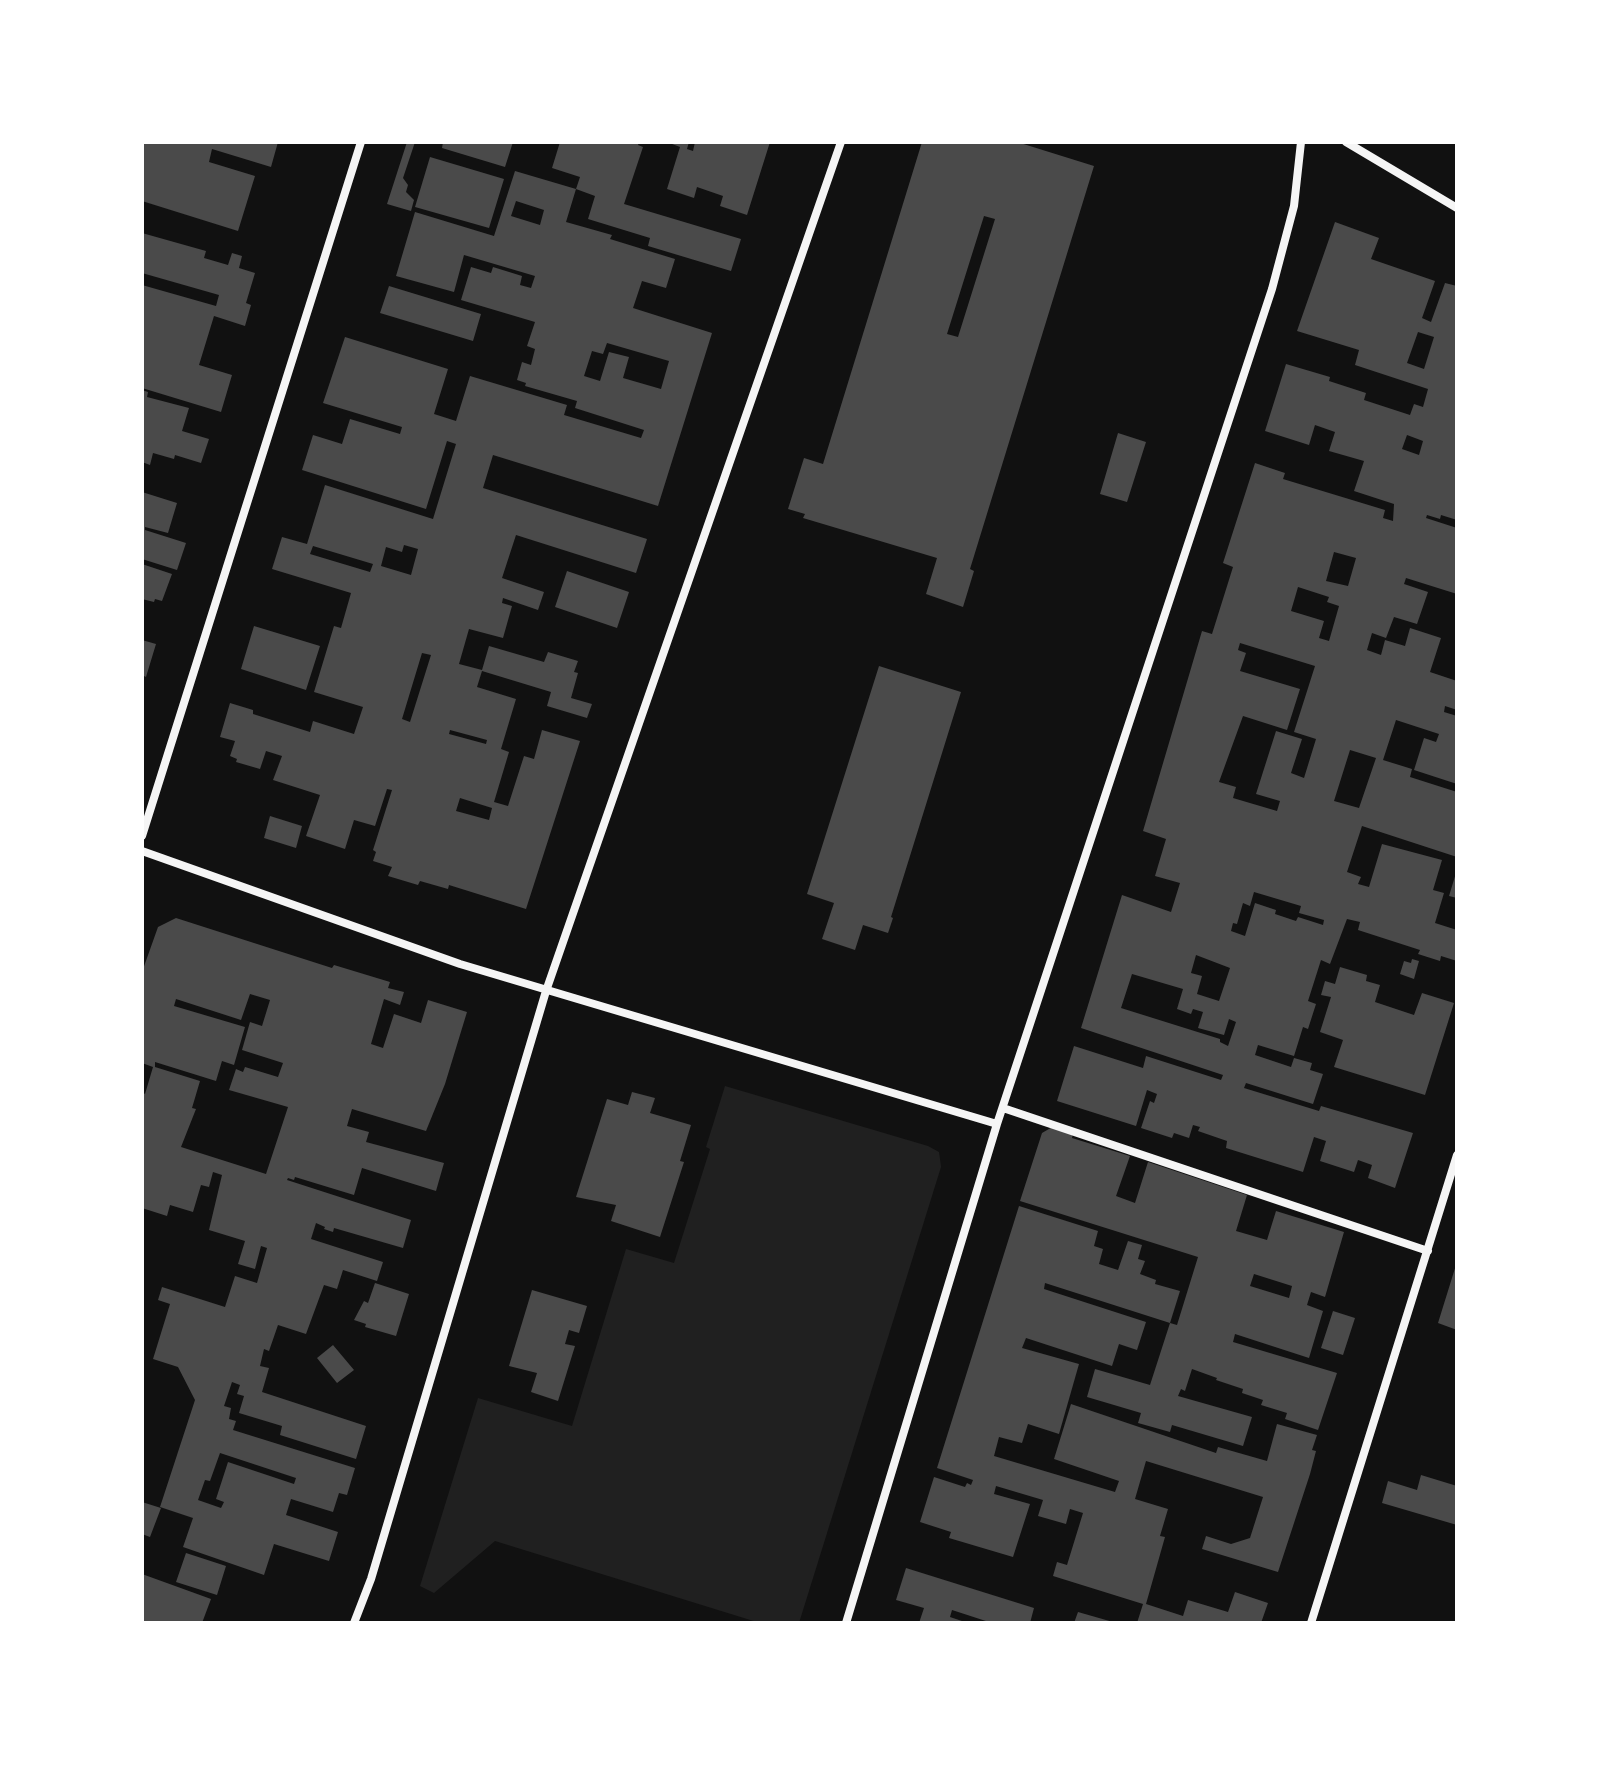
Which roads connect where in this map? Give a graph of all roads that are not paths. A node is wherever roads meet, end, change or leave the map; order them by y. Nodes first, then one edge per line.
1 (361, 142) edge
2 (841, 142) edge
3 (1301, 142) edge
4 (1346, 142) edge
5 (1457, 208) edge
6 (142, 836) edge
7 (142, 851) edge
8 (546, 991) junction
9 (1003, 1108) junction
10 (997, 1124) junction
11 (1457, 1155) edge
12 (1428, 1251) junction
13 (354, 1623) edge
14 (846, 1623) edge
15 (1311, 1623) edge

1 - 6 street
2 - 8 street
3 - 9 street
4 - 5 street
7 - 8 street
8 - 10 street
8 - 13 street
9 - 10 street
9 - 12 street
10 - 14 street
11 - 12 street
12 - 15 street

